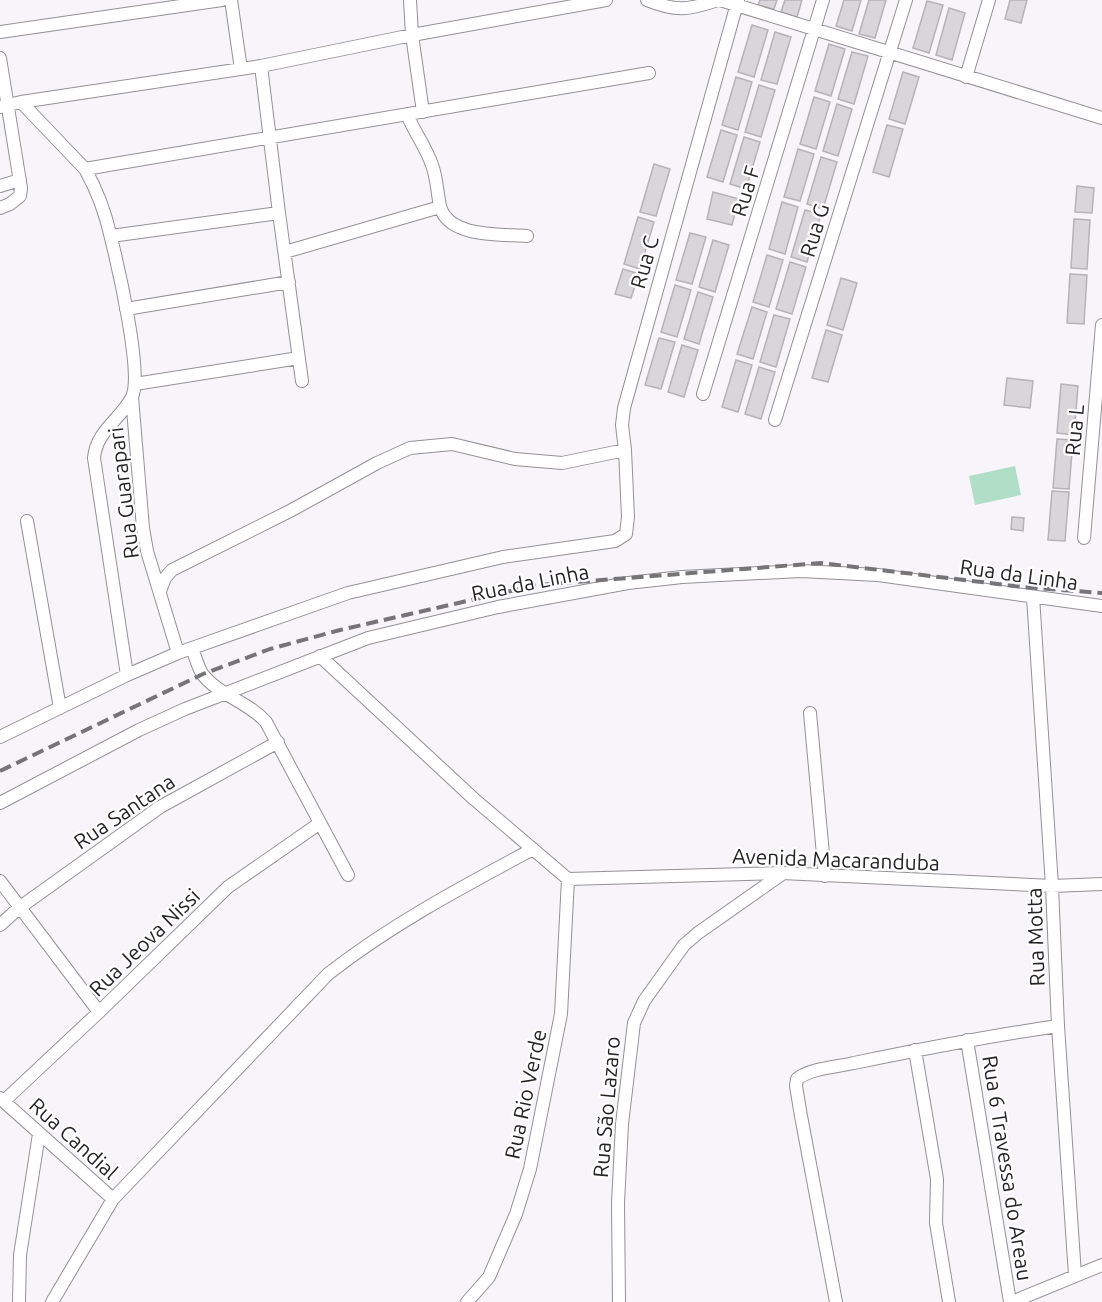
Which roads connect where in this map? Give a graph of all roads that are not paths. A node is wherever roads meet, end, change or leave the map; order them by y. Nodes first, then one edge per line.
1 (222, 0) edge
2 (231, 0) edge
3 (410, 0) edge
4 (606, 0) edge
5 (647, 0) edge
6 (719, 0) edge
7 (823, 0) edge
8 (906, 0) edge
9 (989, 0) edge
10 (737, 2) edge
11 (815, 29) junction
12 (0, 32) edge
13 (411, 34) junction
14 (891, 53) junction
15 (0, 58) edge
16 (261, 66) junction
17 (241, 69) junction
18 (649, 73) dead end
19 (966, 76) junction
20 (21, 102) junction
21 (4, 106) edge
22 (423, 112) junction
23 (407, 114) junction
24 (1102, 118) edge
25 (270, 138) junction
26 (85, 169) junction
27 (20, 180) junction
28 (0, 186) edge
29 (440, 207) junction
30 (0, 208) edge
31 (279, 213) junction
32 (111, 236) junction
33 (527, 236) dead end
34 (285, 252) junction
35 (289, 282) junction
36 (126, 309) junction
37 (1102, 325) edge
38 (299, 358) junction
39 (303, 381) dead end
40 (135, 384) junction
41 (703, 394) dead end
42 (132, 397) junction
43 (775, 420) dead end
44 (626, 450) junction
45 (27, 521) dead end
46 (1084, 538) dead end
47 (160, 591) junction
48 (1033, 597) junction
49 (1102, 606) edge
50 (192, 648) junction
51 (178, 653) junction
52 (320, 656) junction
53 (127, 675) junction
54 (224, 693) junction
55 (60, 708) junction
56 (810, 713) dead end
57 (0, 737) edge
58 (278, 742) junction
59 (0, 802) edge
60 (320, 823) junction
61 (533, 849) junction
62 (782, 873) junction
63 (348, 875) dead end
64 (825, 876) junction
65 (568, 879) junction
66 (0, 881) edge
67 (1102, 884) edge
68 (1052, 886) junction
69 (20, 908) junction
70 (0, 925) edge
71 (99, 1012) junction
72 (1058, 1026) junction
73 (967, 1040) junction
74 (915, 1050) junction
75 (2, 1099) edge
76 (39, 1134) junction
77 (113, 1199) junction
78 (1102, 1265) edge
79 (1075, 1275) junction
80 (19, 1302) edge
81 (52, 1302) edge
82 (467, 1302) edge
83 (619, 1302) edge
84 (836, 1302) edge
85 (949, 1302) edge
86 (1011, 1302) edge

1 - 12 street
2 - 17 street
3 - 13 street
4 - 13 street
5 - 6 street
6 - 10 street
7 - 11 street, Rua F
8 - 14 street, Rua G
9 - 19 street
10 - 11 street
10 - 44 street, Rua C
11 - 14 street
11 - 41 street, Rua F
13 - 16 street
13 - 22 street
14 - 19 street
14 - 43 street, Rua G
15 - 21 street
16 - 17 street
16 - 25 street
17 - 20 street
18 - 22 street
19 - 24 street
20 - 21 street
20 - 26 street
21 - 27 street
22 - 23 street
23 - 25 street
23 - 29 street
25 - 26 street
25 - 31 street
26 - 32 street
27 - 28 street
27 - 30 street
29 - 33 street
29 - 34 street
31 - 32 street
31 - 34 street
32 - 36 street
34 - 35 street
35 - 36 street
35 - 38 street
36 - 40 street
37 - 46 street, Rua L
38 - 39 street
38 - 40 street
40 - 42 street
42 - 47 street, Rua Guarapari
42 - 53 street
44 - 47 street
44 - 50 street, Rua C
45 - 55 street
47 - 51 street, Rua Guarapari
48 - 49 street, Rua da Linha
48 - 52 street, Rua da Linha
48 - 68 street, Rua Motta
50 - 51 street
50 - 54 street
51 - 53 street
52 - 54 street, Rua da Linha
52 - 61 street
53 - 55 street
54 - 58 street
54 - 59 street, Rua da Linha
55 - 57 street
56 - 64 street
58 - 60 street
58 - 69 street, Rua Santana
60 - 63 street
60 - 71 street, Rua Jeova Nissi
61 - 65 street
61 - 77 street
62 - 64 street, Avenida Macaranduba
62 - 65 street, Avenida Macaranduba
62 - 83 street, Rua São Lazaro
64 - 68 street, Avenida Macaranduba
65 - 82 street, Rua Rio Verde
66 - 69 street
67 - 68 street, Avenida Macaranduba
68 - 72 street, Rua Motta
69 - 70 street, Rua Santana
69 - 71 street
71 - 75 street, Rua Jeova Nissi
72 - 73 street
72 - 79 street, Rua Motta
73 - 74 street
73 - 86 street, Rua 6 Travessa do Areau
74 - 84 street
74 - 85 street
75 - 76 street, Rua Candial
76 - 77 street, Rua Candial
76 - 80 street
77 - 81 street, Rua Candial
78 - 79 street
79 - 86 street

